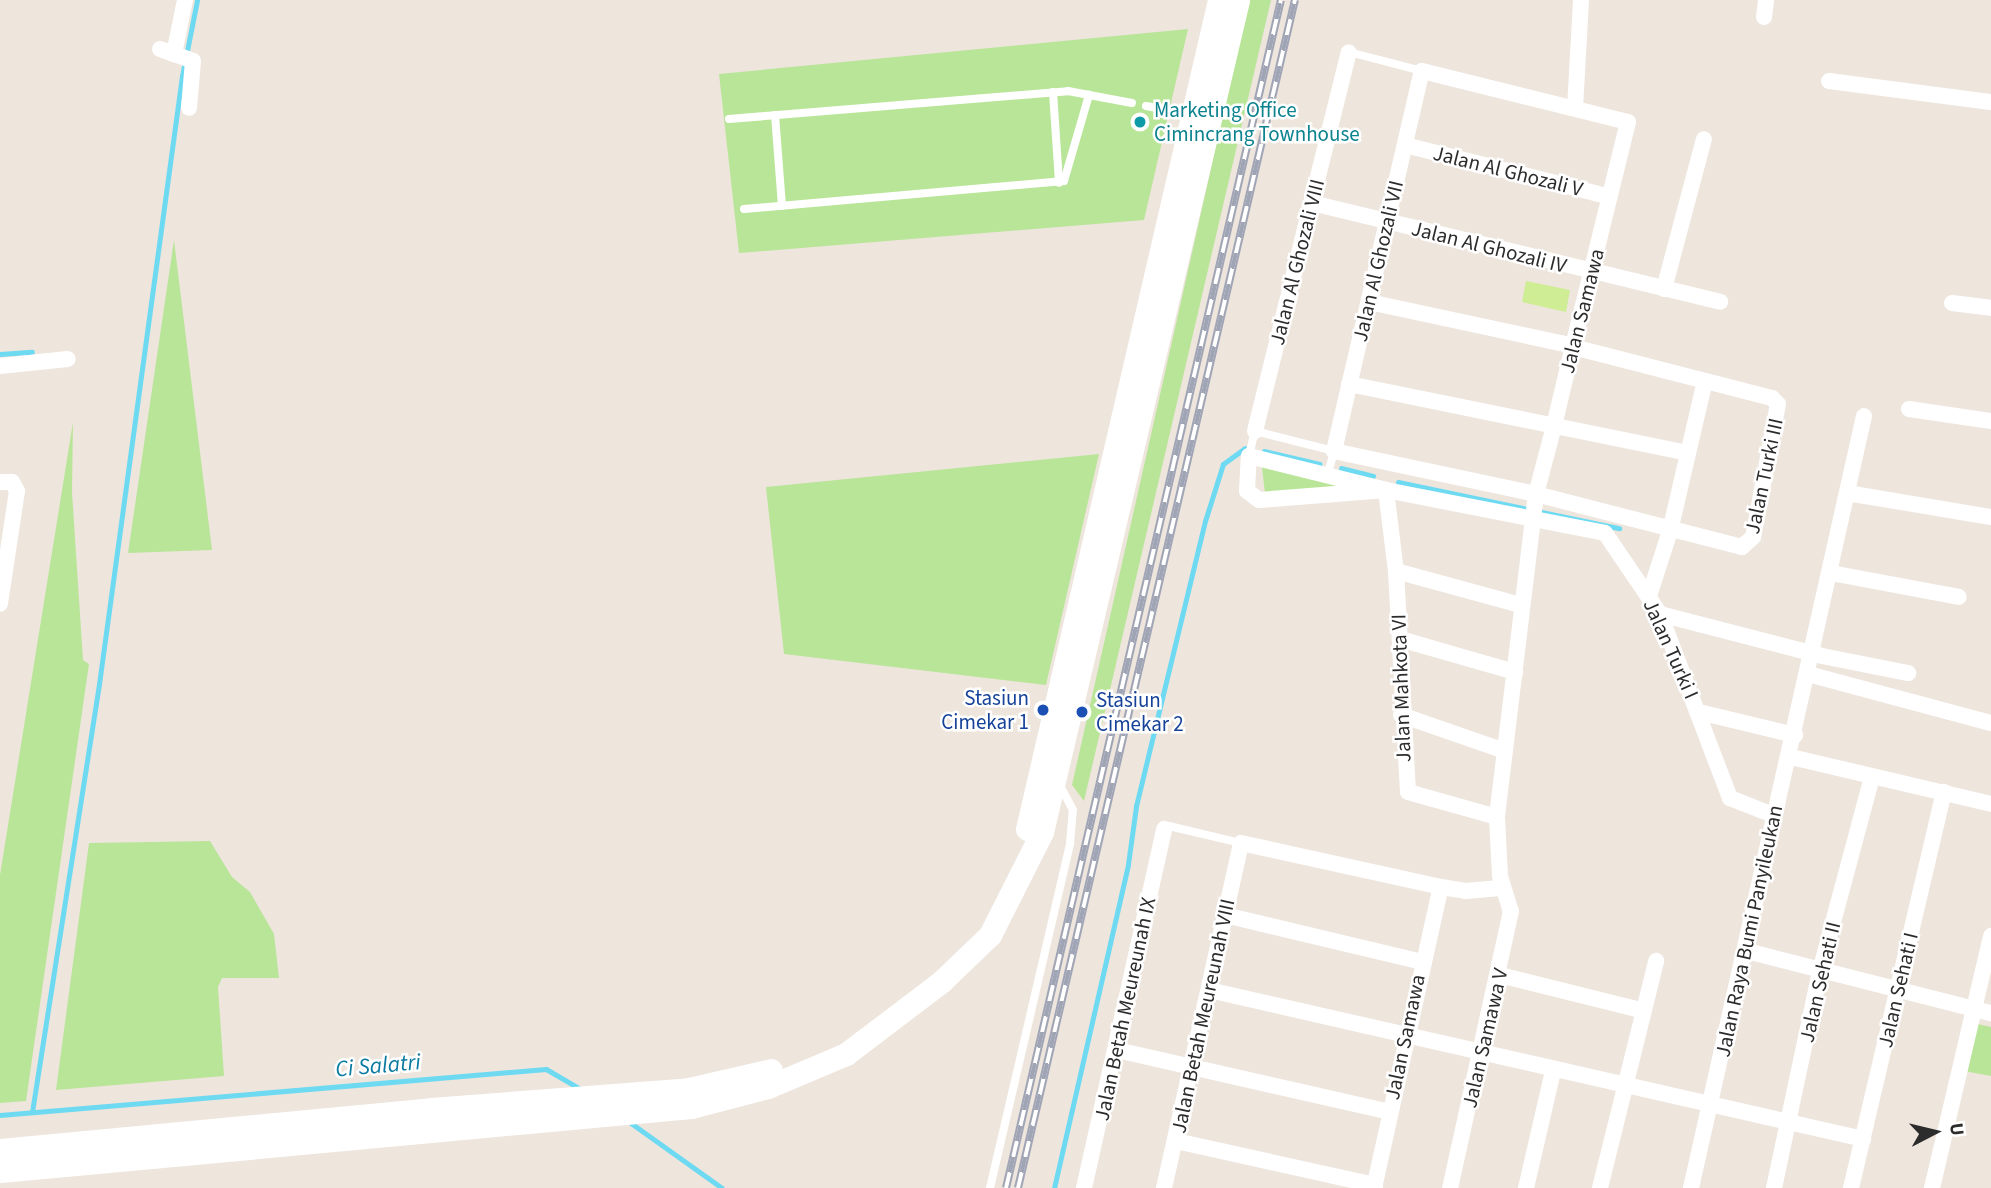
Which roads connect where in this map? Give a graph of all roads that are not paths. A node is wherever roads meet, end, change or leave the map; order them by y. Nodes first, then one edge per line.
1 (184, 0) edge
2 (1219, 0) edge
3 (1238, 0) edge
4 (1581, 0) edge
5 (1766, 0) edge
6 (1764, 17) dead end
7 (1349, 52) joint
8 (1422, 71) junction
9 (1829, 81) dead end
10 (1053, 92) junction
11 (1089, 95) junction
12 (1991, 102) edge
13 (1132, 103) dead end
14 (1146, 106) dead end
15 (189, 108) dead end
16 (1575, 108) junction
17 (775, 115) junction
18 (1193, 115) junction
19 (729, 119) dead end
20 (1704, 139) dead end
21 (1405, 145) junction
22 (1059, 183) junction
23 (1610, 197) junction
24 (1312, 203) junction
25 (782, 206) junction
26 (744, 209) dead end
27 (1387, 222) junction
28 (1591, 271) junction
29 (1664, 289) junction
30 (1368, 302) junction
31 (1720, 302) dead end
32 (1952, 303) dead end
33 (1991, 308) edge
34 (1573, 346) junction
35 (68, 359) dead end
36 (0, 366) edge
37 (1705, 381) junction
38 (1349, 384) junction
39 (1909, 409) dead end
40 (1864, 416) dead end
41 (1991, 421) edge
42 (1554, 426) junction
43 (1253, 441) junction
44 (1334, 451) junction
45 (1688, 453) junction
46 (1328, 474) junction
47 (0, 482) edge
48 (1386, 490) junction
49 (1847, 492) junction
50 (1111, 500) junction
51 (1535, 505) junction
52 (1991, 517) edge
53 (1670, 531) junction
54 (1396, 570) junction
55 (1830, 573) junction
56 (1649, 597) junction
57 (1959, 597) dead end
58 (0, 604) edge
59 (1520, 604) junction
60 (1660, 614) junction
61 (1400, 639) junction
62 (1813, 653) junction
63 (1516, 672) junction
64 (1908, 673) dead end
65 (1808, 674) junction
66 (1699, 712) junction
67 (1401, 715) junction
68 (1991, 723) edge
69 (1795, 735) junction
70 (1505, 751) junction
71 (1791, 757) junction
72 (1872, 777) junction
73 (1056, 780) junction
74 (1944, 792) junction
75 (1991, 804) edge
76 (1773, 815) junction
77 (1497, 817) junction
78 (1164, 829) joint
79 (1241, 843) junction
80 (1441, 887) junction
81 (1503, 888) junction
82 (1226, 915) junction
83 (1991, 936) edge
84 (1747, 951) junction
85 (1656, 961) dead end
86 (1422, 962) junction
87 (1820, 971) junction
88 (1500, 975) junction
89 (1898, 989) junction
90 (1209, 990) junction
91 (1645, 1007) junction
92 (1974, 1009) junction
93 (1991, 1013) edge
94 (1409, 1036) junction
95 (1117, 1050) junction
96 (1482, 1054) junction
97 (1192, 1067) junction
98 (1553, 1071) junction
99 (1625, 1084) junction
100 (1711, 1103) junction
101 (580, 1105) junction
102 (606, 1106) junction
103 (1389, 1112) junction
104 (1788, 1122) junction
105 (1863, 1139) junction
106 (1176, 1141) junction
107 (0, 1150) edge
108 (0, 1171) edge
109 (1374, 1187) edge
110 (990, 1188) edge
111 (1084, 1188) edge
112 (1164, 1188) edge
113 (1450, 1188) edge
114 (1526, 1188) edge
115 (1600, 1188) edge
116 (1691, 1188) edge
117 (1774, 1188) edge
118 (1851, 1188) edge
119 (1931, 1188) edge

1 - 15 street
2 - 18 street
3 - 50 street
4 - 16 street
5 - 6 street
7 - 8 lane
7 - 24 street, Jalan Al Ghozali VIII
8 - 16 street
8 - 21 street, Jalan Al Ghozali VII
9 - 12 street
10 - 11 lane
10 - 17 lane
10 - 22 lane
11 - 13 lane
11 - 22 lane
14 - 18 lane
16 - 23 street, Jalan Samawa
17 - 19 lane
17 - 25 lane
18 - 50 street
20 - 29 street
21 - 23 street, Jalan Al Ghozali V
21 - 27 street, Jalan Al Ghozali VII
22 - 25 lane
23 - 28 street, Jalan Samawa
24 - 27 street, Jalan Al Ghozali IV
24 - 43 street, Jalan Al Ghozali VIII
25 - 26 lane
27 - 28 street, Jalan Al Ghozali IV
27 - 30 street, Jalan Al Ghozali VII
28 - 29 street, Jalan Al Ghozali IV
28 - 34 street, Jalan Samawa
29 - 31 street, Jalan Al Ghozali IV
30 - 34 street
30 - 38 street, Jalan Al Ghozali VII
32 - 33 street
34 - 37 street
34 - 42 street, Jalan Samawa
35 - 36 street
37 - 45 street
37 - 53 street, Jalan Turki III
38 - 42 street
38 - 44 street, Jalan Al Ghozali VII
39 - 41 street
40 - 49 street, Jalan Raya Bumi Panyileukan
42 - 45 street
42 - 51 street, Jalan Samawa
43 - 44 lane
43 - 46 street
43 - 48 street, Jalan Al Ghozali VIII
44 - 46 lane
44 - 51 street
45 - 53 street
46 - 48 street
47 - 58 street
48 - 51 street
48 - 54 street, Jalan Mahkota VI
49 - 52 street
49 - 55 street, Jalan Raya Bumi Panyileukan
50 - 73 street
50 - 102 street
51 - 53 street
51 - 56 street, Jalan Turki I
51 - 59 street, Jalan Samawa
53 - 56 street
54 - 59 street
54 - 61 street, Jalan Mahkota VI
55 - 57 street
55 - 62 street, Jalan Raya Bumi Panyileukan
56 - 60 street, Jalan Turki I
59 - 63 street, Jalan Samawa
60 - 62 street
60 - 66 street, Jalan Turki I
61 - 63 street
61 - 67 street, Jalan Mahkota VI
62 - 64 street
62 - 65 street, Jalan Raya Bumi Panyileukan
63 - 70 street, Jalan Samawa
65 - 68 street
65 - 69 street, Jalan Raya Bumi Panyileukan
66 - 69 street
66 - 76 street, Jalan Turki I
67 - 70 street
67 - 77 street, Jalan Mahkota VI
69 - 71 street, Jalan Raya Bumi Panyileukan
70 - 77 street, Jalan Samawa
71 - 72 street
71 - 76 street, Jalan Raya Bumi Panyileukan
72 - 74 street
72 - 87 street, Jalan Sehati II
73 - 102 street
73 - 110 lane
74 - 75 street
74 - 89 street, Jalan Sehati I
76 - 84 street, Jalan Raya Bumi Panyileukan
77 - 81 street, Jalan Samawa
78 - 79 lane
78 - 95 street, Jalan Betah Meureunah IX
79 - 80 street
79 - 82 street, Jalan Betah Meureunah VIII
80 - 81 street
80 - 86 street, Jalan Samawa
81 - 88 street, Jalan Samawa V
82 - 86 street
82 - 90 street, Jalan Betah Meureunah VIII
83 - 92 street
84 - 87 street
84 - 100 street, Jalan Raya Bumi Panyileukan
85 - 91 street
86 - 94 street, Jalan Samawa
87 - 89 street
87 - 104 street, Jalan Sehati II
88 - 91 street
88 - 96 street, Jalan Samawa V
89 - 92 street
89 - 105 street, Jalan Sehati I
90 - 94 street
90 - 97 street, Jalan Betah Meureunah VIII
91 - 99 street
92 - 93 street
92 - 119 street
94 - 96 street
94 - 103 street, Jalan Samawa
95 - 97 street
95 - 111 street, Jalan Betah Meureunah IX
96 - 98 street
96 - 113 street, Jalan Samawa V
97 - 103 street
97 - 106 street, Jalan Betah Meureunah VIII
98 - 99 street
98 - 114 street
99 - 100 street
99 - 115 street
100 - 104 street
100 - 116 street, Jalan Raya Bumi Panyileukan
101 - 102 street
101 - 107 street
101 - 108 street
103 - 109 street, Jalan Samawa
104 - 105 street
104 - 117 street, Jalan Sehati II
105 - 118 street, Jalan Sehati I
106 - 109 street
106 - 112 street, Jalan Betah Meureunah VIII

